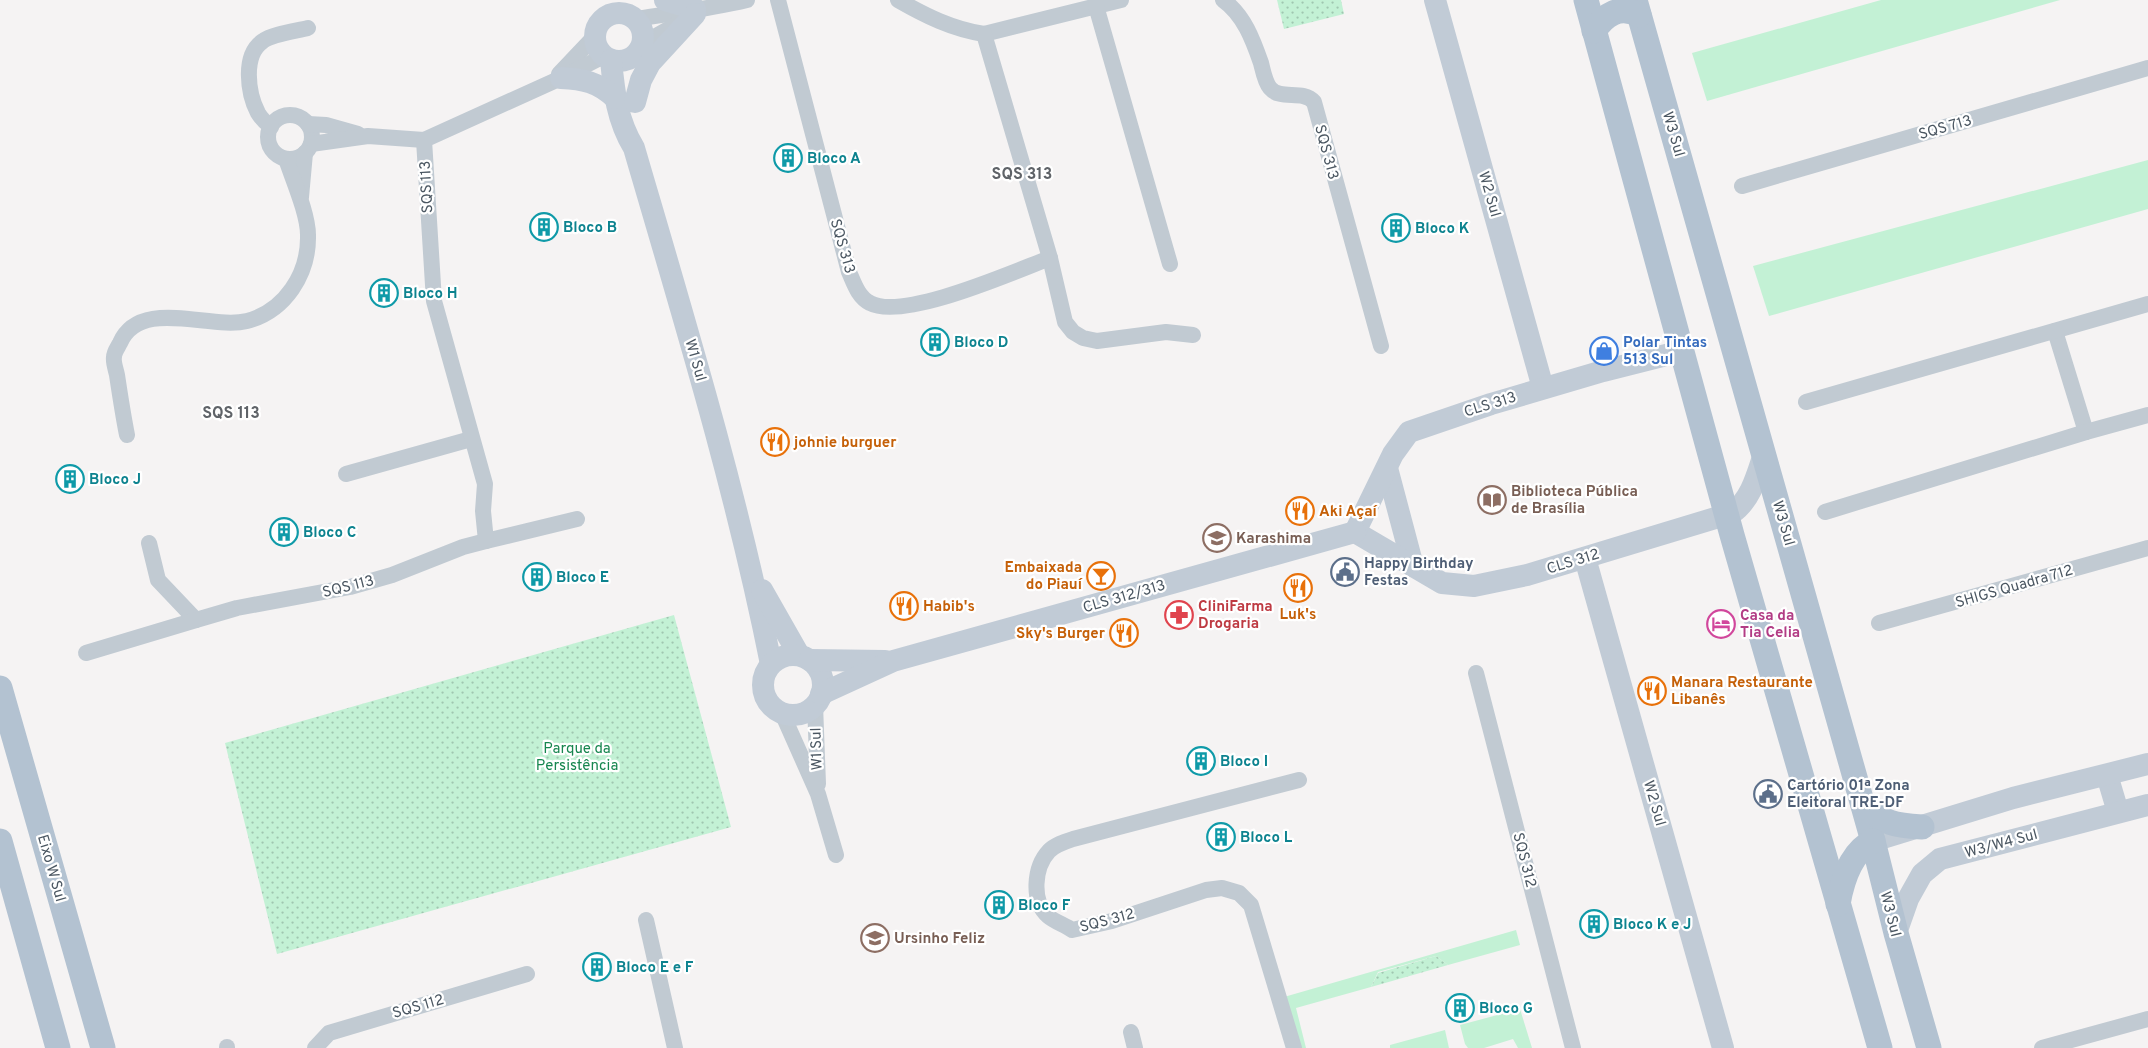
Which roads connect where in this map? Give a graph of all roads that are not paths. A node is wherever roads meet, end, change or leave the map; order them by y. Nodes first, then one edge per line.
1 (602, 0) edge
2 (665, 0) edge
3 (747, 0) edge
4 (778, 0) edge
5 (898, 0) edge
6 (918, 0) edge
7 (1121, 0) edge
8 (1223, 0) edge
9 (1435, 0) edge
10 (1586, 0) edge
11 (1096, 6) junction
12 (1637, 7) edge
13 (698, 11) junction
14 (633, 12) edge
15 (930, 18) junction
16 (308, 28) dead end
17 (1594, 31) junction
18 (984, 34) junction
19 (614, 47) junction
20 (2148, 68) edge
21 (556, 80) junction
22 (625, 100) junction
23 (308, 124) junction
24 (271, 127) junction
25 (368, 136) junction
26 (424, 140) junction
27 (308, 149) junction
28 (286, 159) junction
29 (1742, 186) dead end
30 (301, 202) junction
31 (1050, 258) junction
32 (1170, 264) dead end
33 (2148, 304) edge
34 (2055, 331) junction
35 (1193, 335) dead end
36 (1381, 346) dead end
37 (1682, 351) junction
38 (1543, 388) junction
39 (1806, 402) dead end
40 (2148, 415) edge
41 (2086, 432) junction
42 (127, 435) dead end
43 (471, 439) junction
44 (1764, 454) junction
45 (1387, 468) junction
46 (346, 474) dead end
47 (1825, 512) dead end
48 (1727, 515) junction
49 (577, 519) dead end
50 (1355, 532) junction
51 (486, 540) junction
52 (149, 543) dead end
53 (2148, 548) edge
54 (1585, 558) junction
55 (1414, 566) junction
56 (753, 574) junction
57 (196, 620) junction
58 (1879, 624) dead end
59 (86, 654) dead end
60 (805, 658) junction
61 (893, 661) junction
62 (771, 664) junction
63 (1476, 674) dead end
64 (0, 688) edge
65 (818, 699) junction
66 (782, 713) junction
67 (2148, 764) edge
68 (2107, 775) junction
69 (1299, 780) dead end
70 (818, 794) junction
71 (2148, 804) edge
72 (1863, 805) junction
73 (2118, 812) junction
74 (1922, 827) junction
75 (0, 841) edge
76 (1874, 841) junction
77 (836, 855) dead end
78 (1838, 904) junction
79 (646, 920) dead end
80 (1896, 933) junction
81 (527, 974) dead end
82 (2148, 1019) edge
83 (1131, 1032) dead end
84 (1571, 1047) edge
85 (58, 1048) edge
86 (103, 1048) edge
87 (315, 1048) edge
88 (675, 1048) edge
89 (1135, 1048) edge
90 (1294, 1048) edge
91 (1723, 1048) edge
92 (1880, 1048) edge
93 (1929, 1048) edge
94 (2042, 1048) edge

1 - 19 street, W1 Sul
2 - 13 street
3 - 13 street
4 - 31 street, SQS 313
5 - 15 street
6 - 15 street
7 - 11 street
8 - 36 street, SQS 313
9 - 38 street, W2 Sul
10 - 17 main road
11 - 18 street
11 - 32 street
12 - 17 main road
12 - 44 main road, W3 Sul
13 - 14 street
13 - 19 street
13 - 22 street
14 - 19 street
14 - 19 street
15 - 18 street
16 - 24 street
17 - 37 main road
18 - 31 street
19 - 21 street, SQS 113
19 - 22 street, W1 Sul
20 - 29 street, SQS 713
21 - 22 street
21 - 26 street, SQS 113
22 - 56 street, W1 Sul
23 - 24 street, SQS 113
23 - 25 street, SQS 113
23 - 27 street
24 - 28 street
25 - 26 street, SQS 113
25 - 27 street, SQS 113
26 - 43 street, SQS 113
27 - 28 street, SQS 113
27 - 30 street
28 - 30 street
30 - 42 street
31 - 35 street
33 - 34 street
34 - 39 street
34 - 41 street
37 - 38 street, CLS 313
37 - 48 main road
38 - 45 street, CLS 313
40 - 41 street
41 - 47 street
43 - 46 street
43 - 51 street, SQS 113
44 - 48 street, CLS 312
44 - 72 main road, W3 Sul
45 - 50 street, CLS 313
45 - 55 street
48 - 54 street, CLS 312
48 - 78 main road
49 - 51 street
50 - 55 street, CLS 312
50 - 61 street, CLS 312/313
51 - 57 street, SQS 113
52 - 57 street
53 - 58 street, SHIGS Quadra 712
54 - 55 street, CLS 312
54 - 91 street, W2 Sul
56 - 60 street, W1 Sul
56 - 62 street, W1 Sul
57 - 59 street, SQS 113
60 - 61 street, CLS 312/313
60 - 62 street
60 - 65 street
61 - 65 street, CLS 312/313
62 - 66 street
63 - 84 street, SQS 312
64 - 86 main road, Eixo W Sul
65 - 66 street
65 - 70 street, W1 Sul
66 - 70 street, W1 Sul
67 - 68 street
68 - 73 street
68 - 74 street
69 - 90 street, SQS 312
70 - 77 street, W1 Sul
71 - 73 street, W3/W4 Sul
72 - 74 main road
72 - 76 main road, W3 Sul
73 - 80 street, W3/W4 Sul
74 - 76 street
75 - 85 main road
76 - 78 main road
76 - 80 main road, W3 Sul
78 - 92 main road
79 - 88 street
80 - 93 main road, W3 Sul
81 - 87 street, SQS 112
82 - 94 street
83 - 89 street

